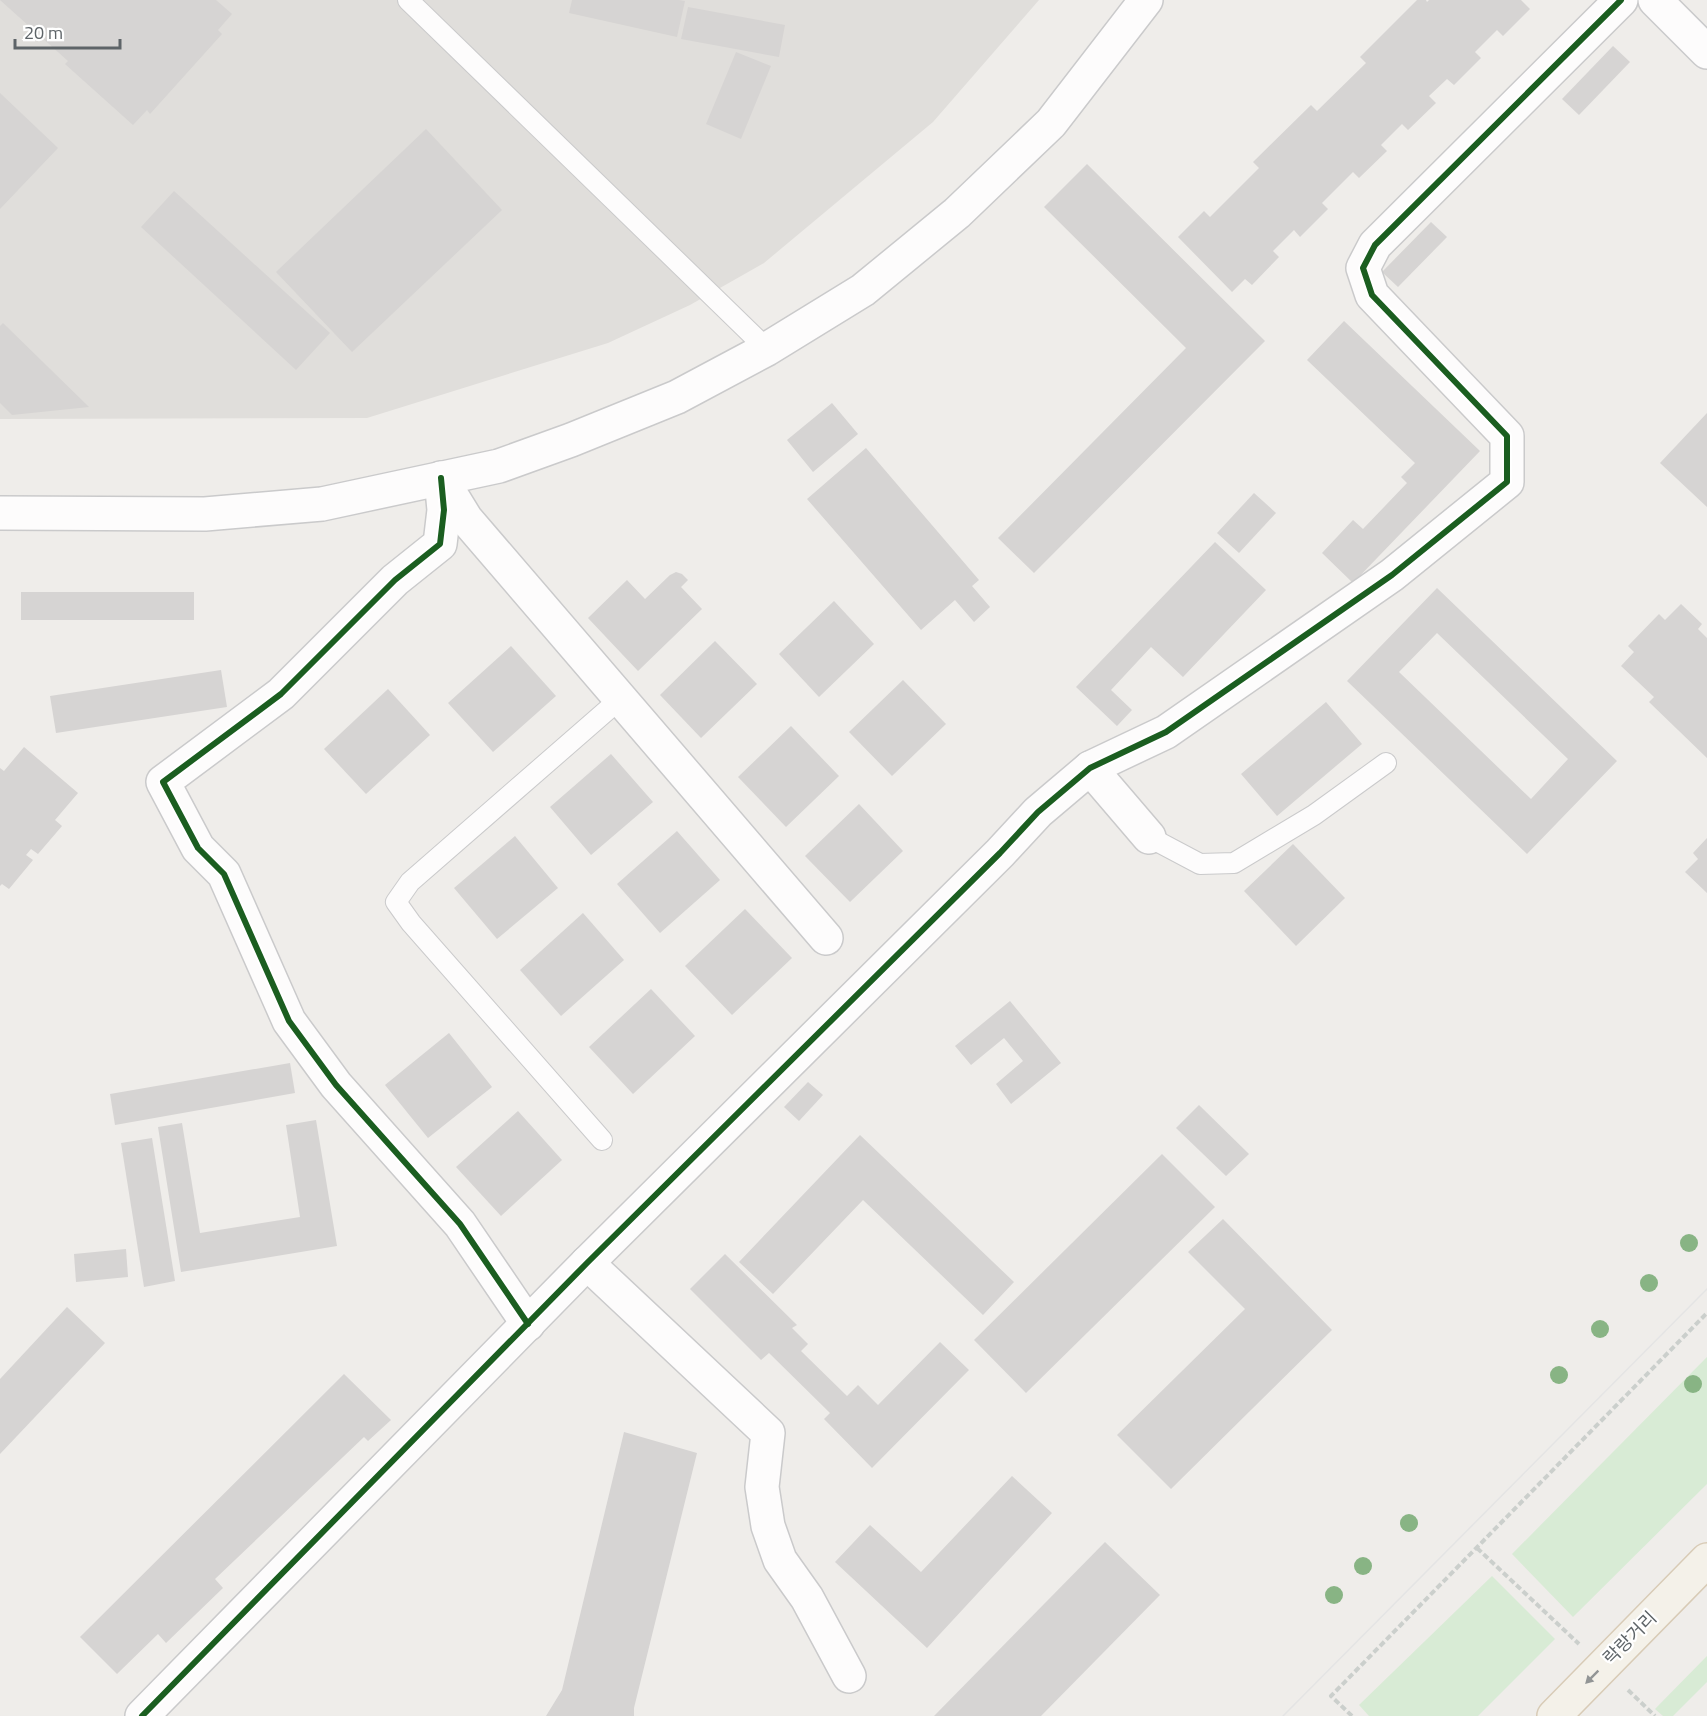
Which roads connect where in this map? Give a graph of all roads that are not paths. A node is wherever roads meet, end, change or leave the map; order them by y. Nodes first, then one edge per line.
1 (408, 0) edge
2 (1146, 0) edge
3 (1621, 0) edge
4 (1655, 0) edge
5 (1707, 52) edge
6 (768, 349) junction
7 (441, 478) junction
8 (0, 513) edge
9 (620, 699) junction
10 (1386, 763) dead end
11 (1090, 768) junction
12 (1149, 837) joint
13 (826, 938) dead end
14 (602, 1140) dead end
15 (587, 1263) junction
16 (528, 1324) junction
17 (1707, 1560) edge
18 (849, 1676) dead end
19 (142, 1716) edge
20 (1554, 1716) edge

1 - 6 lane
2 - 6 street
3 - 11 street
4 - 5 street
6 - 7 street
7 - 8 street
7 - 9 street
7 - 16 street
9 - 13 street
9 - 14 lane
10 - 12 lane
11 - 12 street
11 - 15 street
15 - 16 street
15 - 18 street
16 - 19 street
17 -> 20 main road, 락랑거리

